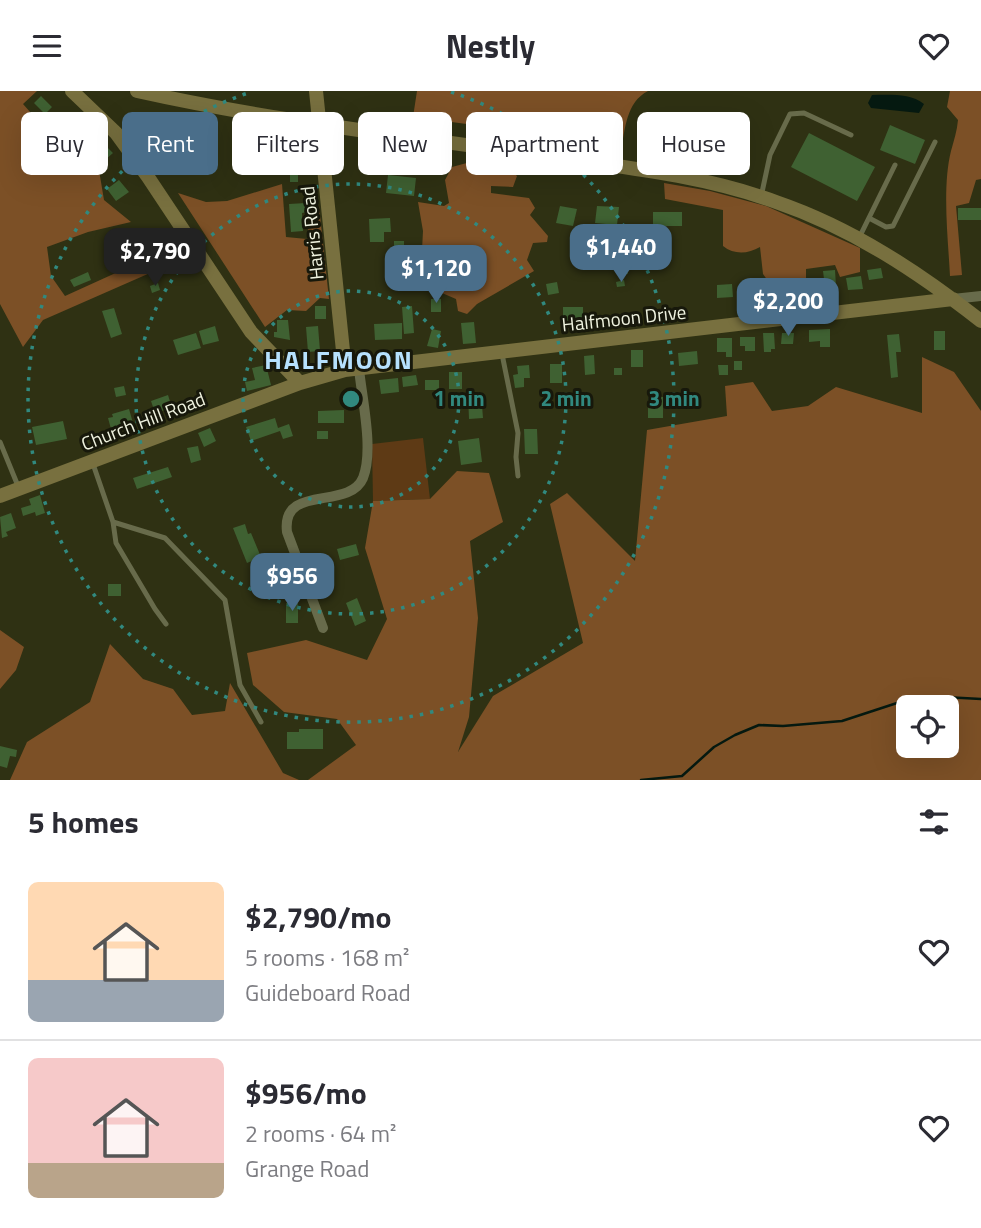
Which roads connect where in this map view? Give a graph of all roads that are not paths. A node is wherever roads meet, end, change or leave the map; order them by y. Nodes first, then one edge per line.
1 (72, 91) edge
2 (137, 91) edge
3 (316, 91) edge
4 (246, 112) edge
5 (319, 112) edge
6 (344, 127) edge
7 (851, 135) dead end
8 (935, 142) dead end
9 (895, 165) dead end
10 (327, 175) edge
11 (761, 197) junction
12 (869, 218) junction
13 (859, 238) junction
14 (981, 296) edge
15 (953, 299) junction
16 (981, 321) edge
17 (501, 351) junction
18 (352, 370) junction
19 (300, 383) junction
20 (0, 442) edge
21 (92, 461) junction
22 (518, 476) dead end
23 (19, 489) junction
24 (0, 496) edge
25 (113, 522) junction
26 (166, 624) dead end
27 (323, 628) dead end
28 (261, 722) dead end

1 - 19 street
2 - 4 street
3 - 5 street, Harris Road
6 - 11 street
7 - 11 lane
8 - 12 lane
9 - 12 lane
10 - 18 street, Harris Road
11 - 13 street
12 - 13 lane
13 - 15 street
14 - 15 street
15 - 16 street
15 - 17 street, Halfmoon Drive
17 - 18 street, Halfmoon Drive
17 - 22 lane
18 - 19 street, Halfmoon Drive
18 - 27 street
19 - 21 street, Church Hill Road
20 - 23 lane
21 - 23 street, Church Hill Road
21 - 25 lane
23 - 24 street, Church Hill Road
25 - 26 lane
25 - 28 lane

